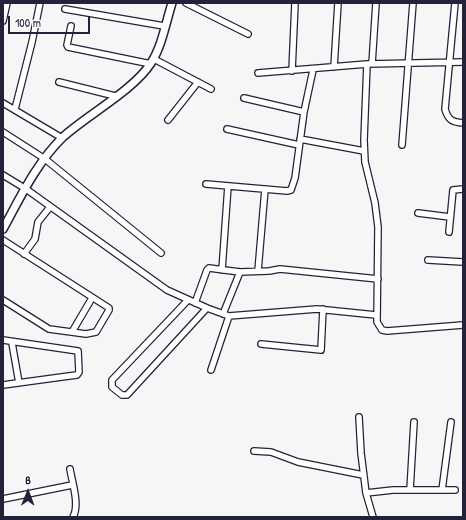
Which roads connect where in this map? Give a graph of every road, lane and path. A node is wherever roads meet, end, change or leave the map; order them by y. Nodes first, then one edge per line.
1 (7, 3) edge
2 (40, 3) edge
3 (172, 3) edge
4 (186, 3) edge
5 (295, 3) edge
6 (338, 3) edge
7 (376, 3) edge
8 (413, 3) edge
9 (455, 3) edge
10 (65, 9) dead end
11 (3, 21) edge
12 (71, 26) dead end
13 (164, 26) junction
14 (248, 34) dead end
15 (152, 62) junction
16 (463, 62) edge
17 (407, 63) junction
18 (449, 63) junction
19 (370, 64) junction
20 (334, 67) junction
21 (313, 70) junction
22 (292, 71) junction
23 (258, 73) dead end
24 (59, 82) dead end
25 (198, 82) junction
26 (211, 89) dead end
27 (116, 96) junction
28 (244, 98) dead end
29 (3, 103) edge
30 (15, 109) junction
31 (304, 112) junction
32 (168, 120) dead end
33 (463, 123) edge
34 (227, 129) dead end
35 (3, 132) edge
36 (62, 138) junction
37 (300, 142) junction
38 (402, 144) dead end
39 (364, 151) junction
40 (44, 159) junction
41 (3, 175) edge
42 (206, 184) dead end
43 (228, 186) junction
44 (26, 189) junction
45 (265, 189) junction
46 (463, 189) edge
47 (50, 207) junction
48 (418, 213) dead end
49 (450, 217) junction
50 (3, 229) edge
51 (449, 232) dead end
52 (3, 240) edge
53 (161, 253) dead end
54 (24, 254) junction
55 (428, 260) dead end
56 (463, 262) edge
57 (222, 270) junction
58 (258, 271) junction
59 (240, 272) junction
60 (378, 279) junction
61 (92, 298) junction
62 (3, 300) edge
63 (188, 300) junction
64 (195, 303) junction
65 (207, 308) junction
66 (323, 309) junction
67 (226, 315) junction
68 (376, 315) junction
69 (463, 325) edge
70 (72, 332) junction
71 (3, 340) edge
72 (12, 343) junction
73 (261, 344) dead end
74 (211, 370) dead end
75 (19, 382) junction
76 (3, 385) edge
77 (359, 417) dead end
78 (414, 422) dead end
79 (451, 422) dead end
80 (254, 451) dead end
81 (70, 469) dead end
82 (363, 475) junction
83 (72, 485) junction
84 (410, 490) junction
85 (442, 490) junction
86 (455, 490) dead end
87 (366, 493) junction
88 (3, 498) edge
89 (72, 517) edge
90 (373, 517) edge

1 - 11 street
2 - 30 street
3 - 13 street
4 - 14 street
5 - 22 street
6 - 20 street
7 - 19 street
8 - 17 street
9 - 18 street
10 - 13 street
12 - 15 street
13 - 15 street
15 - 25 street
15 - 27 street
16 - 18 street
17 - 18 street
17 - 19 street
17 - 38 street
18 - 33 street
19 - 20 street
19 - 39 street
20 - 21 street
21 - 22 street
21 - 31 street
22 - 23 street
24 - 27 street
25 - 26 street
25 - 32 street
27 - 36 street
28 - 31 street
29 - 30 street
30 - 36 street
31 - 37 street
34 - 37 street
35 - 40 street
36 - 40 street
37 - 39 street
37 - 45 street
39 - 60 street
40 - 44 street
40 - 53 street
41 - 44 street
42 - 43 street
43 - 45 street
43 - 57 street
44 - 47 street
44 - 50 street
45 - 58 street
46 - 49 street
47 - 54 street
47 - 63 street
48 - 49 street
49 - 51 street
52 - 54 street
54 - 61 street
55 - 56 street
57 - 59 street
57 - 64 street
58 - 59 street
58 - 60 street
59 - 67 street
60 - 68 street
61 - 70 street
61 - 70 street
62 - 70 street
63 - 64 street
63 - 65 street
64 - 65 street
65 - 67 street
66 - 67 street
66 - 68 street
66 - 73 street
67 - 74 street
68 - 69 street
71 - 72 street
72 - 75 street
72 - 75 street
75 - 76 street
77 - 82 street
78 - 84 street
79 - 85 street
80 - 82 street
81 - 83 street
82 - 87 street
83 - 88 street
83 - 89 street
84 - 85 street
84 - 87 street
85 - 86 street
87 - 90 street

